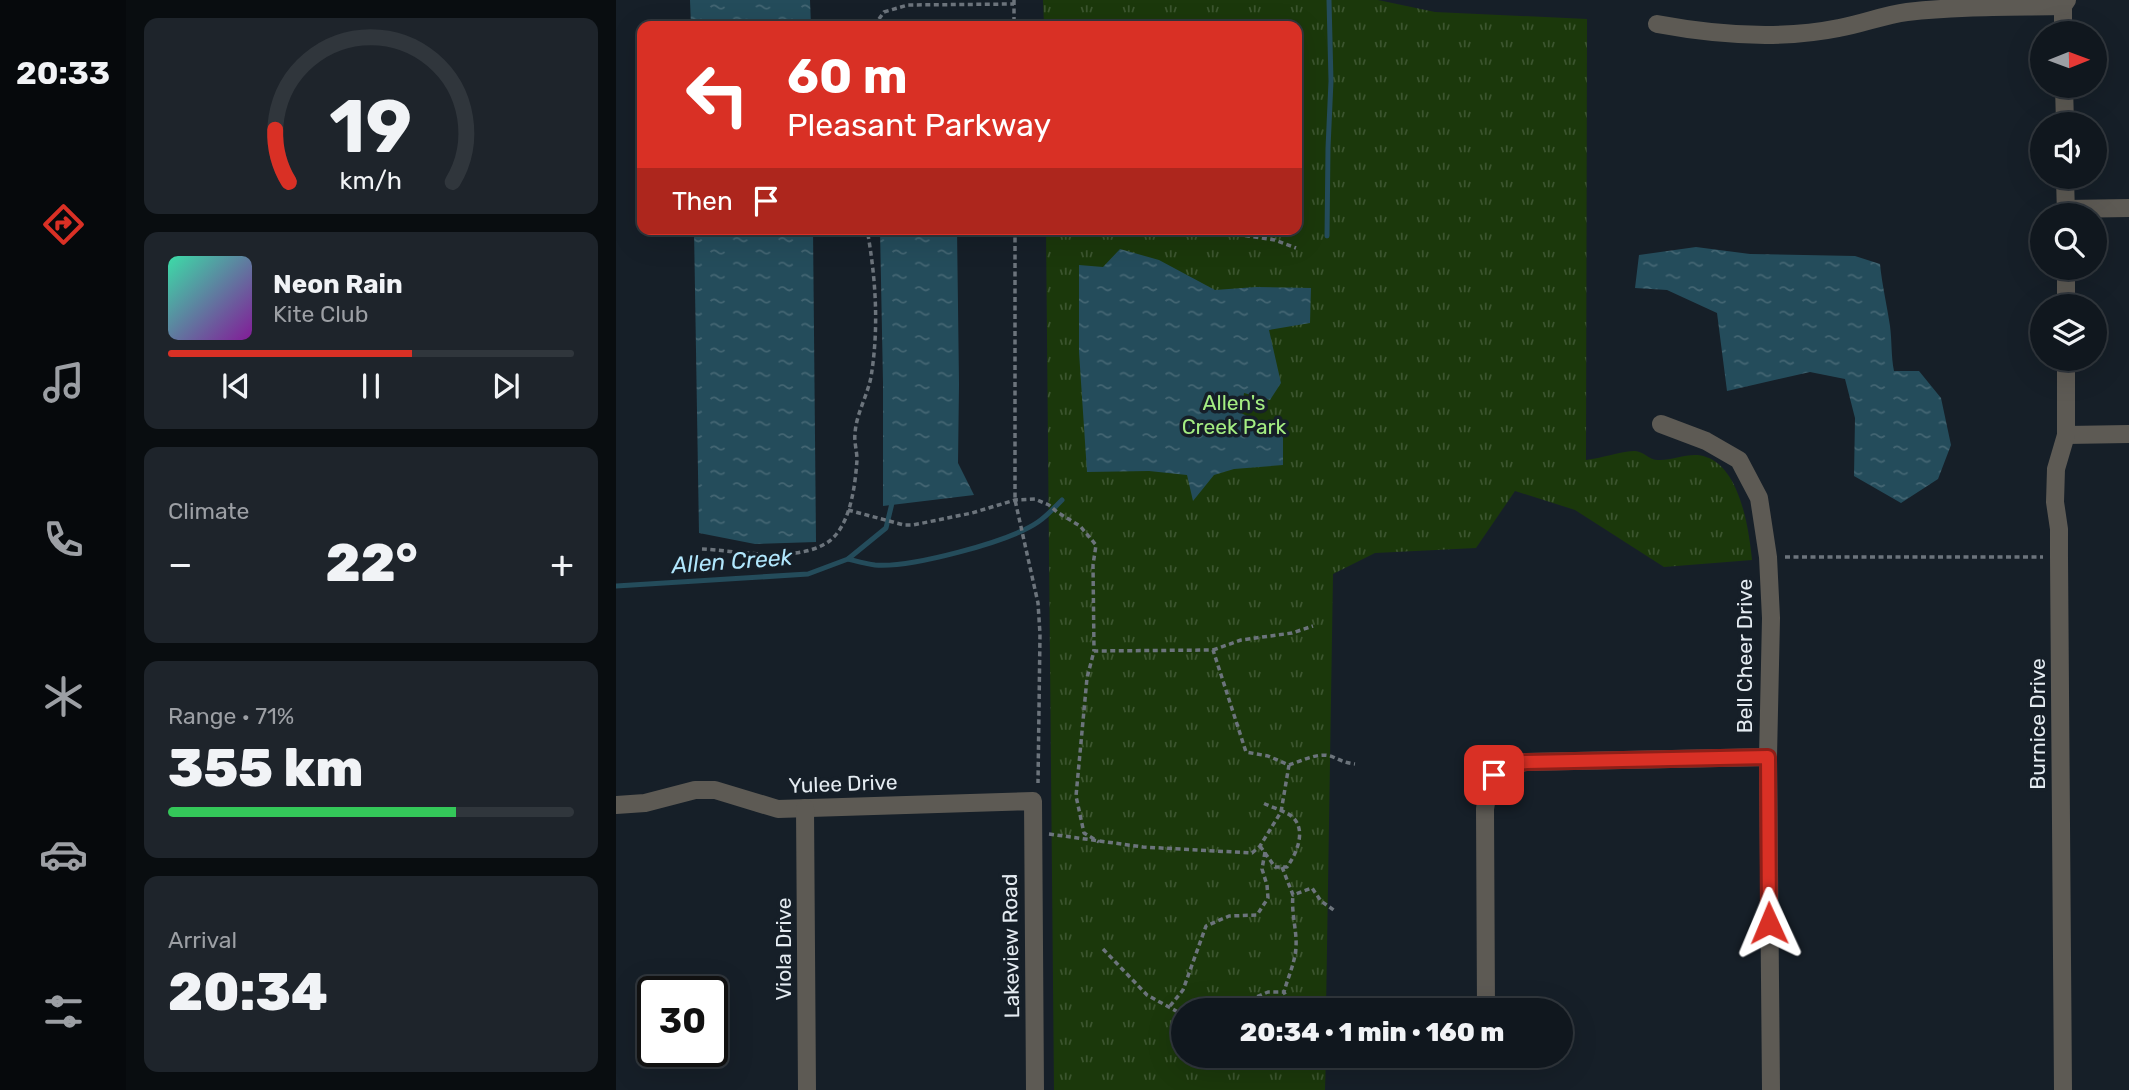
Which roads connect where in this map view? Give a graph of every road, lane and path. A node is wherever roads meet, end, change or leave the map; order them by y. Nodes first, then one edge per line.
1 (1014, 2) edge
2 (2065, 3) edge
3 (878, 21) edge
4 (1014, 21) edge
5 (2064, 21) edge
6 (1657, 24) dead end
7 (2129, 208) edge
8 (2107, 209) edge
9 (868, 235) edge
10 (1015, 235) edge
11 (1242, 235) edge
12 (1296, 248) dead end
13 (2066, 371) edge
14 (1661, 424) dead end
15 (2129, 434) edge
16 (2066, 435) junction
17 (1015, 500) junction
18 (848, 509) junction
19 (702, 549) dead end
20 (1768, 557) junction
21 (2059, 557) junction
22 (1313, 626) dead end
23 (1213, 650) junction
24 (1094, 651) junction
25 (1768, 757) junction
26 (1355, 764) dead end
27 (1289, 765) junction
28 (1033, 801) junction
29 (1263, 803) dead end
30 (616, 805) edge
31 (805, 808) junction
32 (1281, 811) junction
33 (1033, 834) junction
34 (1099, 842) junction
35 (1260, 846) junction
36 (1265, 852) junction
37 (1282, 867) junction
38 (1293, 895) junction
39 (1335, 911) dead end
40 (1103, 949) dead end
41 (1284, 992) junction
42 (1260, 996) joint
43 (1253, 998) edge
44 (1287, 998) edge
45 (1486, 998) edge
46 (1170, 1006) joint
47 (807, 1090) edge
48 (1035, 1090) edge
49 (1771, 1090) edge
50 (2063, 1090) edge

1 - 3 path
1 - 4 path
2 - 5 street
2 - 6 street
7 - 8 street
9 - 18 path
10 - 17 path
11 - 12 path
13 - 16 street, Burnice Drive
14 - 20 street, Bell Cheer Drive
15 - 16 street
16 - 21 street, Burnice Drive
17 - 18 path
17 - 24 path
17 - 28 path
18 - 19 path
20 - 21 path
20 - 25 street, Bell Cheer Drive
21 - 50 street, Burnice Drive
22 - 23 path
23 - 24 path
23 - 27 path
24 - 34 path
25 - 45 street
25 - 49 street, Bell Cheer Drive
26 - 27 path
27 - 32 path
28 - 31 street, Yulee Drive
28 - 33 street, Lakeview Road
29 - 32 path
30 - 31 street, Yulee Drive
31 - 47 street, Viola Drive
32 - 35 path
32 - 37 path
33 - 34 path
33 - 48 street, Lakeview Road
34 - 35 path
35 - 36 path
36 - 37 path
36 - 46 path
37 - 38 path
38 - 39 path
38 - 41 path
40 - 46 path
41 - 42 path
41 - 44 path
42 - 43 path

